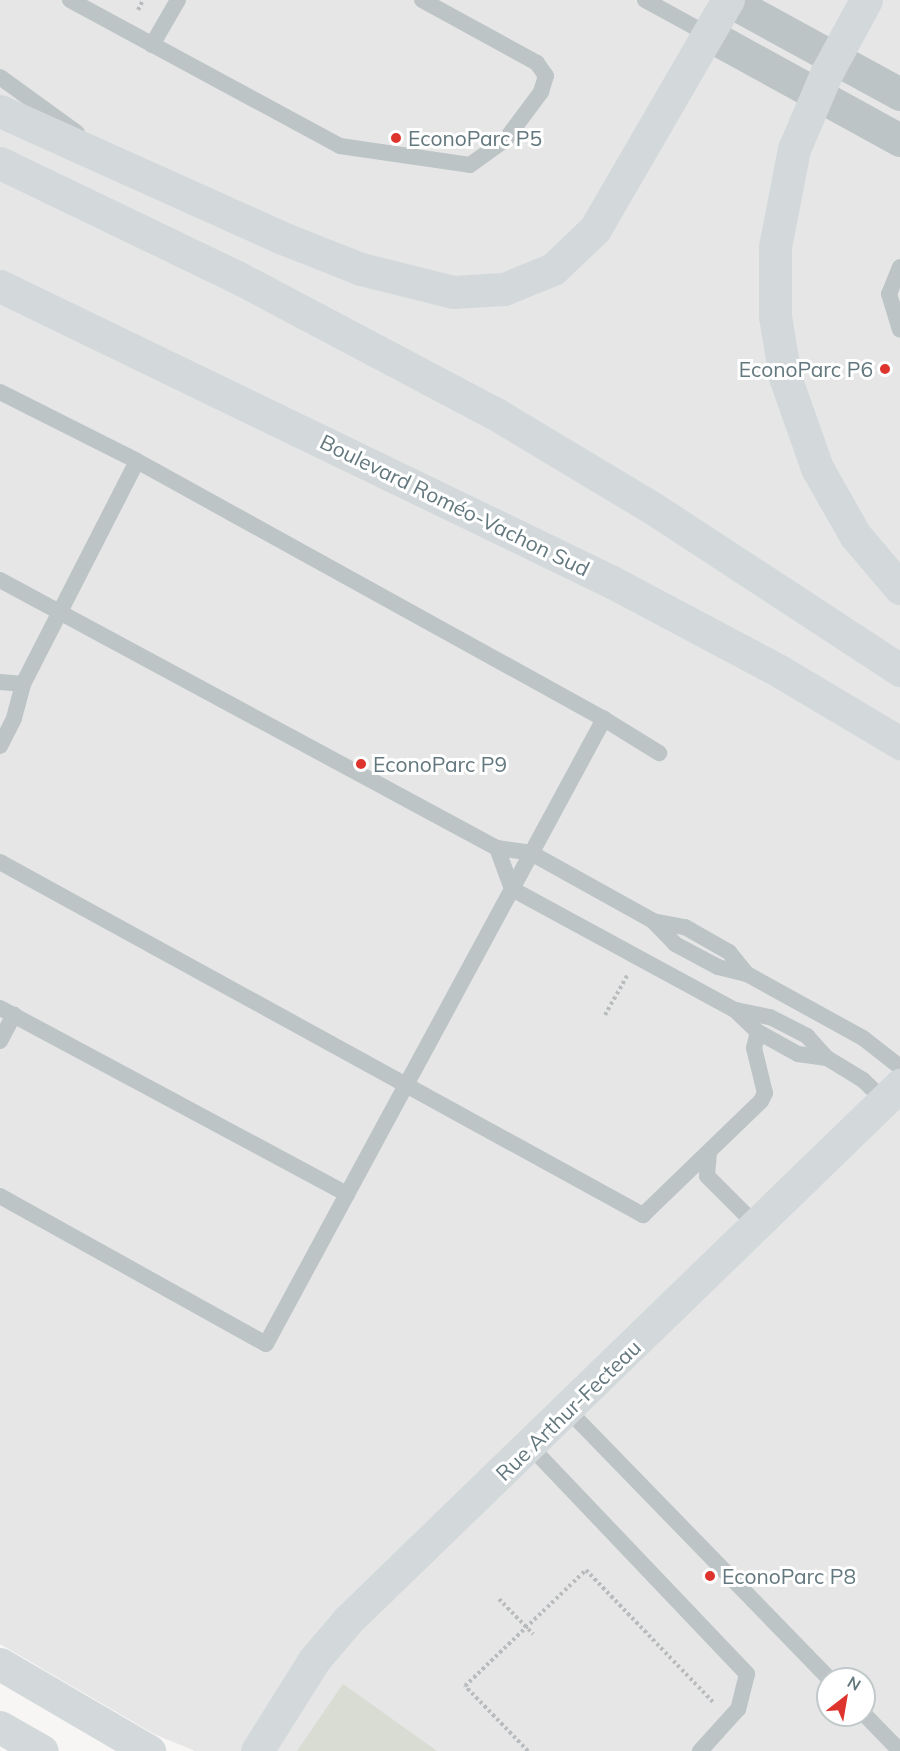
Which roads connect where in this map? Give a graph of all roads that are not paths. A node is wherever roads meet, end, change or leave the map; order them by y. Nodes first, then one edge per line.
1 (70, 0) edge
2 (178, 0) edge
3 (422, 0) edge
4 (645, 0) edge
5 (728, 0) edge
6 (866, 0) edge
7 (709, 35) junction
8 (152, 45) junction
9 (0, 76) edge
10 (900, 94) edge
11 (0, 111) edge
12 (900, 140) edge
13 (0, 163) edge
14 (130, 171) junction
15 (900, 267) edge
16 (0, 286) edge
17 (900, 329) edge
18 (0, 393) edge
19 (137, 461) junction
20 (0, 580) edge
21 (900, 588) edge
22 (58, 612) junction
23 (900, 670) edge
24 (0, 682) edge
25 (23, 684) junction
26 (604, 719) junction
27 (900, 743) edge
28 (0, 746) edge
29 (659, 753) dead end
30 (497, 849) junction
31 (531, 853) junction
32 (0, 862) edge
33 (512, 889) junction
34 (735, 1010) junction
35 (7, 1011) edge
36 (758, 1032) junction
37 (0, 1041) edge
38 (827, 1058) junction
39 (900, 1067) edge
40 (406, 1085) junction
41 (892, 1093) edge
42 (709, 1153) junction
43 (347, 1194) junction
44 (0, 1196) edge
45 (756, 1226) junction
46 (568, 1410) junction
47 (530, 1446) junction
48 (0, 1664) edge
49 (818, 1667) edge
50 (876, 1726) edge
51 (0, 1727) edge
52 (42, 1751) edge
53 (149, 1751) edge
54 (256, 1751) edge
55 (700, 1751) edge
56 (900, 1751) edge

1 - 8 lane
2 - 8 lane
3 - 8 lane
4 - 7 lane
5 - 7 street
5 - 10 street
6 - 21 street
7 - 12 street
7 - 14 street
9 - 14 lane
11 - 14 street
13 - 23 street
15 - 17 lane
16 - 27 street, Boulevard Roméo-Vachon Sud
18 - 19 lane
19 - 22 lane
19 - 26 lane
20 - 22 lane
22 - 25 lane
22 - 30 lane
24 - 25 lane
25 - 28 lane
26 - 29 lane
26 - 31 lane
30 - 31 lane
30 - 33 lane
31 - 33 lane
31 - 39 lane
32 - 40 lane
33 - 34 lane
33 - 40 lane
34 - 36 lane
34 - 38 lane
35 - 37 lane
35 - 43 lane
36 - 38 lane
36 - 42 lane
38 - 41 lane
40 - 42 lane
40 - 43 lane
41 - 45 street, Rue Arthur-Fecteau
42 - 45 lane
43 - 44 lane
45 - 46 street, Rue Arthur-Fecteau
46 - 47 street, Rue Arthur-Fecteau
46 - 49 lane
47 - 54 street, Rue Arthur-Fecteau
47 - 55 lane
48 - 53 street
50 - 56 lane
51 - 52 street

